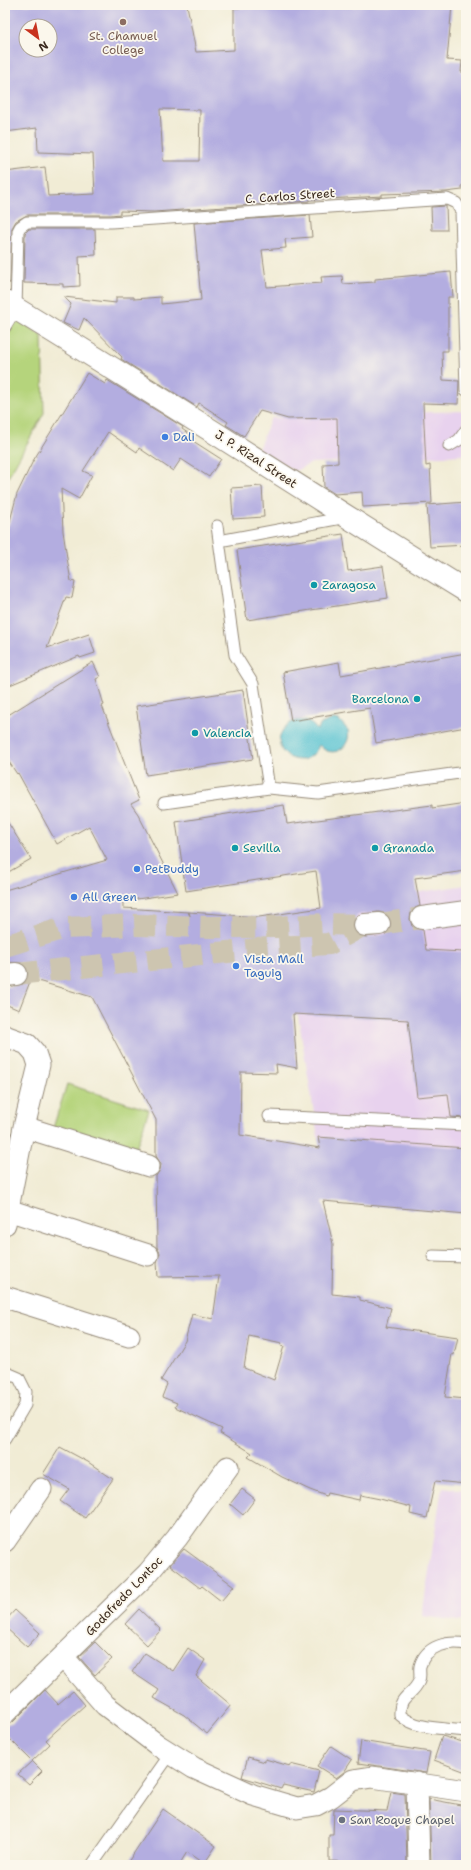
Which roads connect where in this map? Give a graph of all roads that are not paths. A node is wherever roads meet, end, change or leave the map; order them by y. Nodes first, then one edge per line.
1 (9, 312) edge
2 (466, 390) edge
3 (466, 430) edge
4 (449, 446) dead end
5 (347, 517) junction
6 (217, 526) dead end
7 (219, 541) junction
8 (466, 591) edge
9 (466, 772) edge
10 (269, 788) junction
11 (164, 803) dead end
12 (466, 912) edge
13 (422, 918) tunnel mouth
14 (5, 1036) edge
15 (269, 1116) dead end
16 (466, 1125) edge
17 (24, 1127) junction
18 (149, 1166) dead end
19 (6, 1217) edge
20 (148, 1255) dead end
21 (433, 1256) dead end
22 (466, 1257) edge
23 (5, 1297) edge
24 (129, 1336) dead end
25 (5, 1372) edge
26 (5, 1439) edge
27 (228, 1467) dead end
28 (41, 1490) dead end
29 (5, 1541) edge
30 (466, 1644) edge
31 (64, 1658) junction
32 (5, 1713) edge
33 (466, 1731) edge
34 (171, 1753) junction
35 (417, 1783) junction
36 (466, 1791) edge
37 (92, 1865) edge
38 (419, 1865) edge

1 - 2 lane, C. Carlos Street
1 - 5 street, J. P. Rizal Street
3 - 4 lane
5 - 7 lane
5 - 8 street, J. P. Rizal Street
6 - 7 lane
7 - 10 lane
9 - 10 lane
10 - 11 lane
12 - 13 street
14 - 17 street
15 - 16 lane
17 - 18 street
17 - 19 street
19 - 20 street
21 - 22 lane
23 - 24 street
25 - 26 lane
27 - 31 street, Godofredo Lontoc
28 - 29 street
30 - 33 lane
31 - 32 street, Godofredo Lontoc
31 - 34 street
34 - 35 street
34 - 37 lane
35 - 36 street
35 - 38 street

